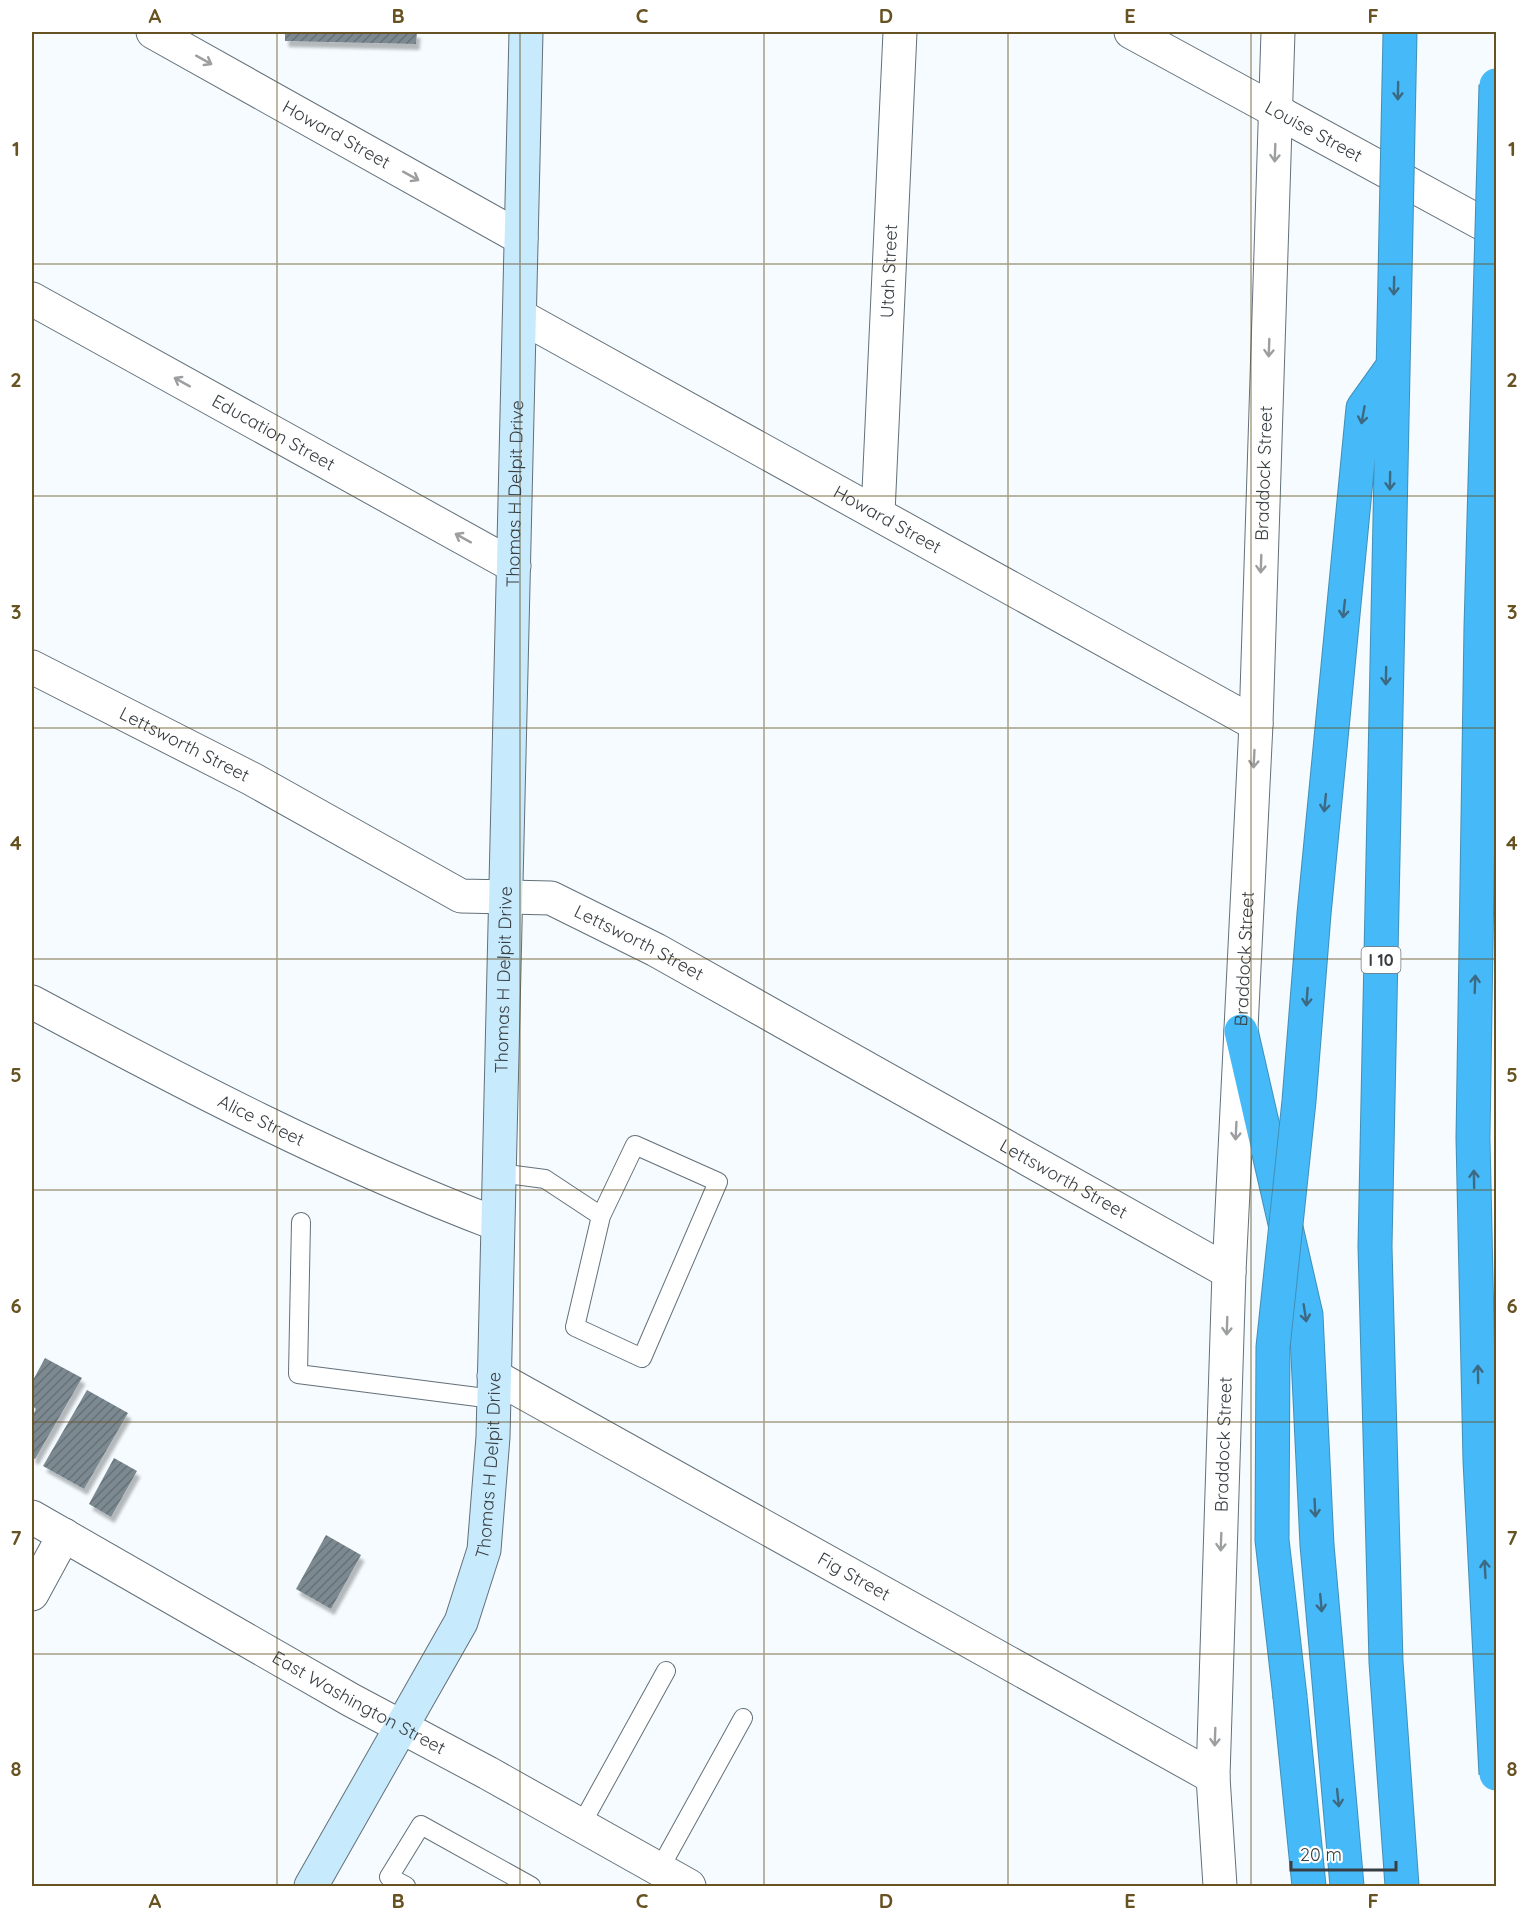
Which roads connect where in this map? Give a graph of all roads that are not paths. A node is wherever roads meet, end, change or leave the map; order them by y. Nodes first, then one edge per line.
1 (153, 32) edge
2 (526, 32) edge
3 (900, 32) edge
4 (1131, 32) edge
5 (1278, 32) edge
6 (1400, 32) edge
7 (1497, 86) edge
8 (1277, 112) junction
9 (1497, 231) edge
10 (521, 238) junction
11 (32, 299) edge
12 (520, 316) junction
13 (1393, 366) junction
14 (878, 513) junction
15 (514, 566) junction
16 (32, 667) edge
17 (1256, 724) junction
18 (506, 898) junction
19 (32, 1002) edge
20 (1241, 1031) junction
21 (499, 1173) junction
22 (601, 1216) junction
23 (301, 1222) dead end
24 (497, 1224) junction
25 (1229, 1272) junction
26 (494, 1388) junction
27 (32, 1517) edge
28 (64, 1535) junction
29 (32, 1594) edge
30 (666, 1671) dead end
31 (743, 1718) dead end
32 (401, 1727) junction
33 (1497, 1774) edge
34 (1213, 1778) junction
35 (581, 1825) junction
36 (659, 1870) junction
37 (311, 1887) edge
38 (406, 1887) edge
39 (531, 1887) edge
40 (689, 1887) edge
41 (1220, 1887) edge
42 (1309, 1887) edge
43 (1347, 1887) edge
44 (1402, 1887) edge

1 -> 10 street, Howard Street
2 - 10 main road, Thomas H Delpit Drive
3 - 14 street, Utah Street
4 - 8 street, Louise Street
5 - 8 street, Braddock Street
6 -> 13 highway, I 10, bridge
33 -> 7 highway, bridge
8 - 9 street, Louise Street
8 -> 17 street, Braddock Street
10 - 12 main road, Thomas H Delpit Drive
15 -> 11 street, Education Street
12 - 14 street, Howard Street
12 - 15 main road, Thomas H Delpit Drive
13 -> 42 highway, bridge
13 -> 44 highway, I 10, bridge
14 - 17 street, Howard Street
15 - 18 main road, Thomas H Delpit Drive
16 - 18 street, Lettsworth Street
17 -> 20 street, Braddock Street
18 - 21 main road, Thomas H Delpit Drive
18 - 25 street, Lettsworth Street
19 - 24 street, Alice Street
20 -> 25 street, Braddock Street
20 -> 43 highway
21 - 22 lane
21 - 24 main road, Thomas H Delpit Drive
22 - 22 lane
23 - 26 lane
24 - 26 main road, Thomas H Delpit Drive
25 -> 34 street, Braddock Street
26 - 32 main road, Thomas H Delpit Drive
26 - 34 street, Fig Street
27 - 28 street, East Washington Street
28 - 29 street
28 - 32 street, East Washington Street
30 - 35 lane
31 - 36 lane
32 - 35 street, East Washington Street
32 - 37 main road, Thomas H Delpit Drive
34 - 41 street, Braddock Street
35 - 36 street, East Washington Street
36 - 40 street, East Washington Street
38 - 39 lane

